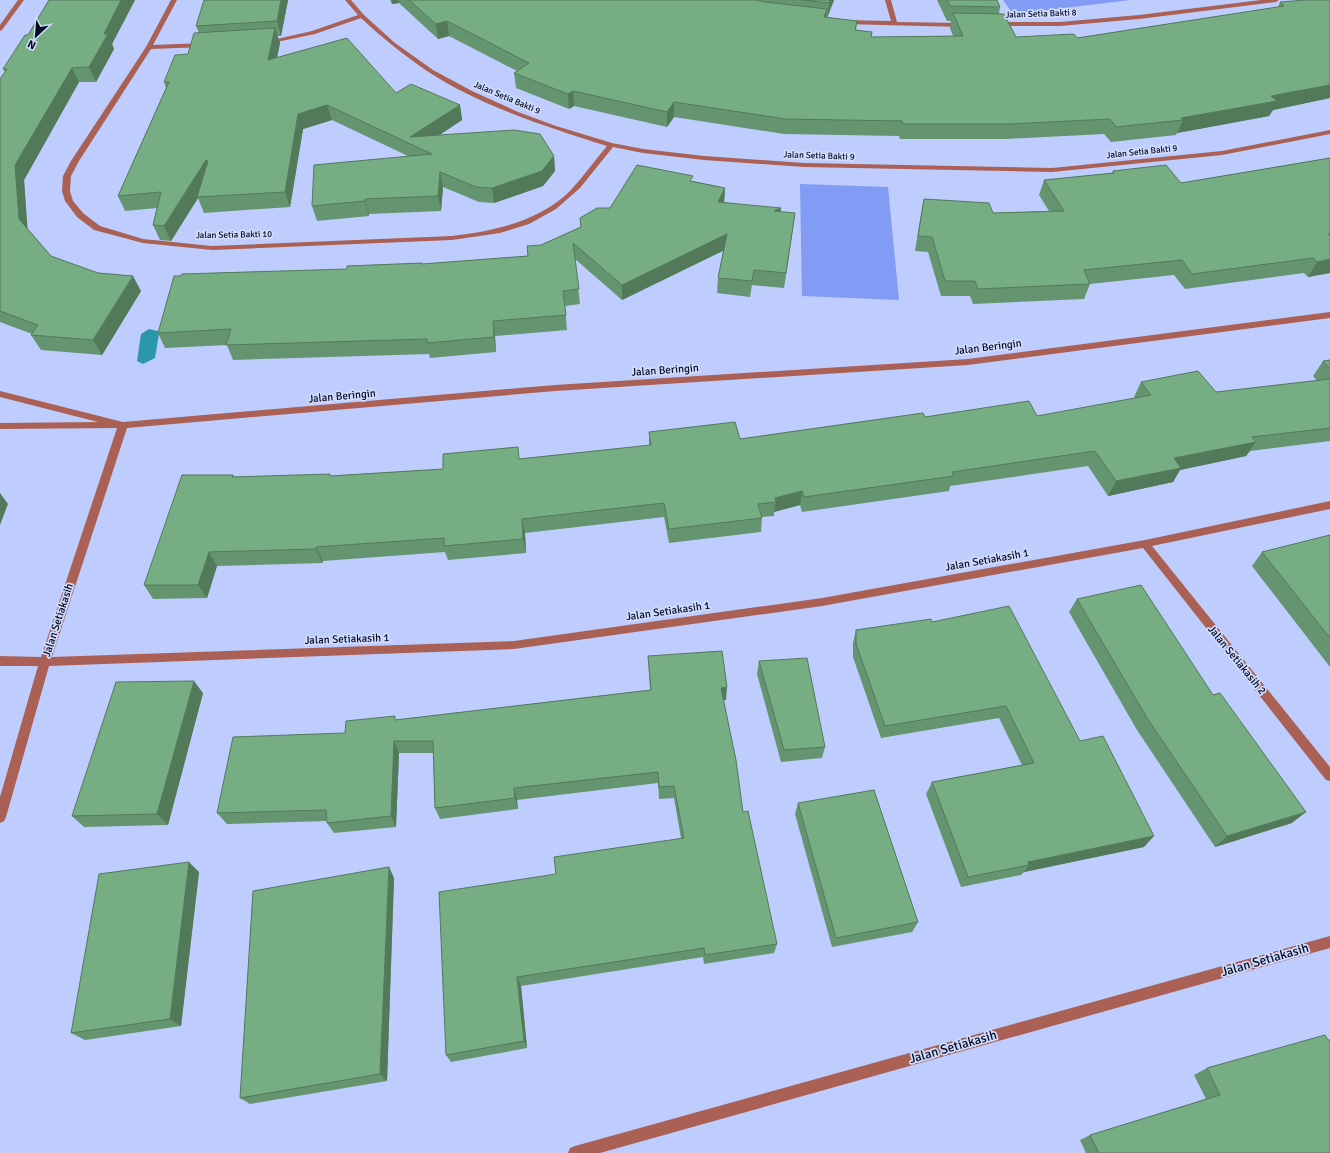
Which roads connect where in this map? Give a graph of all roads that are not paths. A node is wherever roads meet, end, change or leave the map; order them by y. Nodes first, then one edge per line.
1 (22, 0) edge
2 (174, 0) edge
3 (348, 0) edge
4 (888, 0) edge
5 (1276, 0) edge
6 (362, 16) junction
7 (834, 21) edge
8 (895, 24) junction
9 (969, 24) edge
10 (992, 24) edge
11 (0, 29) edge
12 (259, 42) edge
13 (216, 45) edge
14 (149, 47) junction
15 (1330, 132) edge
16 (611, 145) junction
17 (1330, 315) edge
18 (0, 394) edge
19 (123, 425) junction
20 (0, 426) edge
21 (1330, 505) edge
22 (1145, 544) junction
23 (0, 662) edge
24 (45, 662) junction
25 (1330, 776) edge
26 (0, 817) edge
27 (1330, 942) edge
28 (575, 1153) edge

1 - 11 street
2 - 14 street, Jalan Setia Bakti 10
3 - 6 street, Jalan Setia Bakti 9
4 - 8 street
5 - 10 street, Jalan Setia Bakti 8
6 - 12 street
6 - 16 street, Jalan Setia Bakti 9
7 - 8 street
8 - 9 street
13 - 14 street
14 - 16 street, Jalan Setia Bakti 10
15 - 16 street, Jalan Setia Bakti 9
17 - 19 street, Jalan Beringin
18 - 19 street
19 - 20 street, Jalan Beringin
19 - 24 street, Jalan Setiakasih
21 - 22 street, Jalan Setiakasih 1
22 - 24 street, Jalan Setiakasih 1
22 - 25 street, Jalan Setiakasih 2
23 - 24 street, Jalan Setiakasih 1
24 - 26 street, Jalan Setiakasih
27 - 28 street, Jalan Setiakasih

